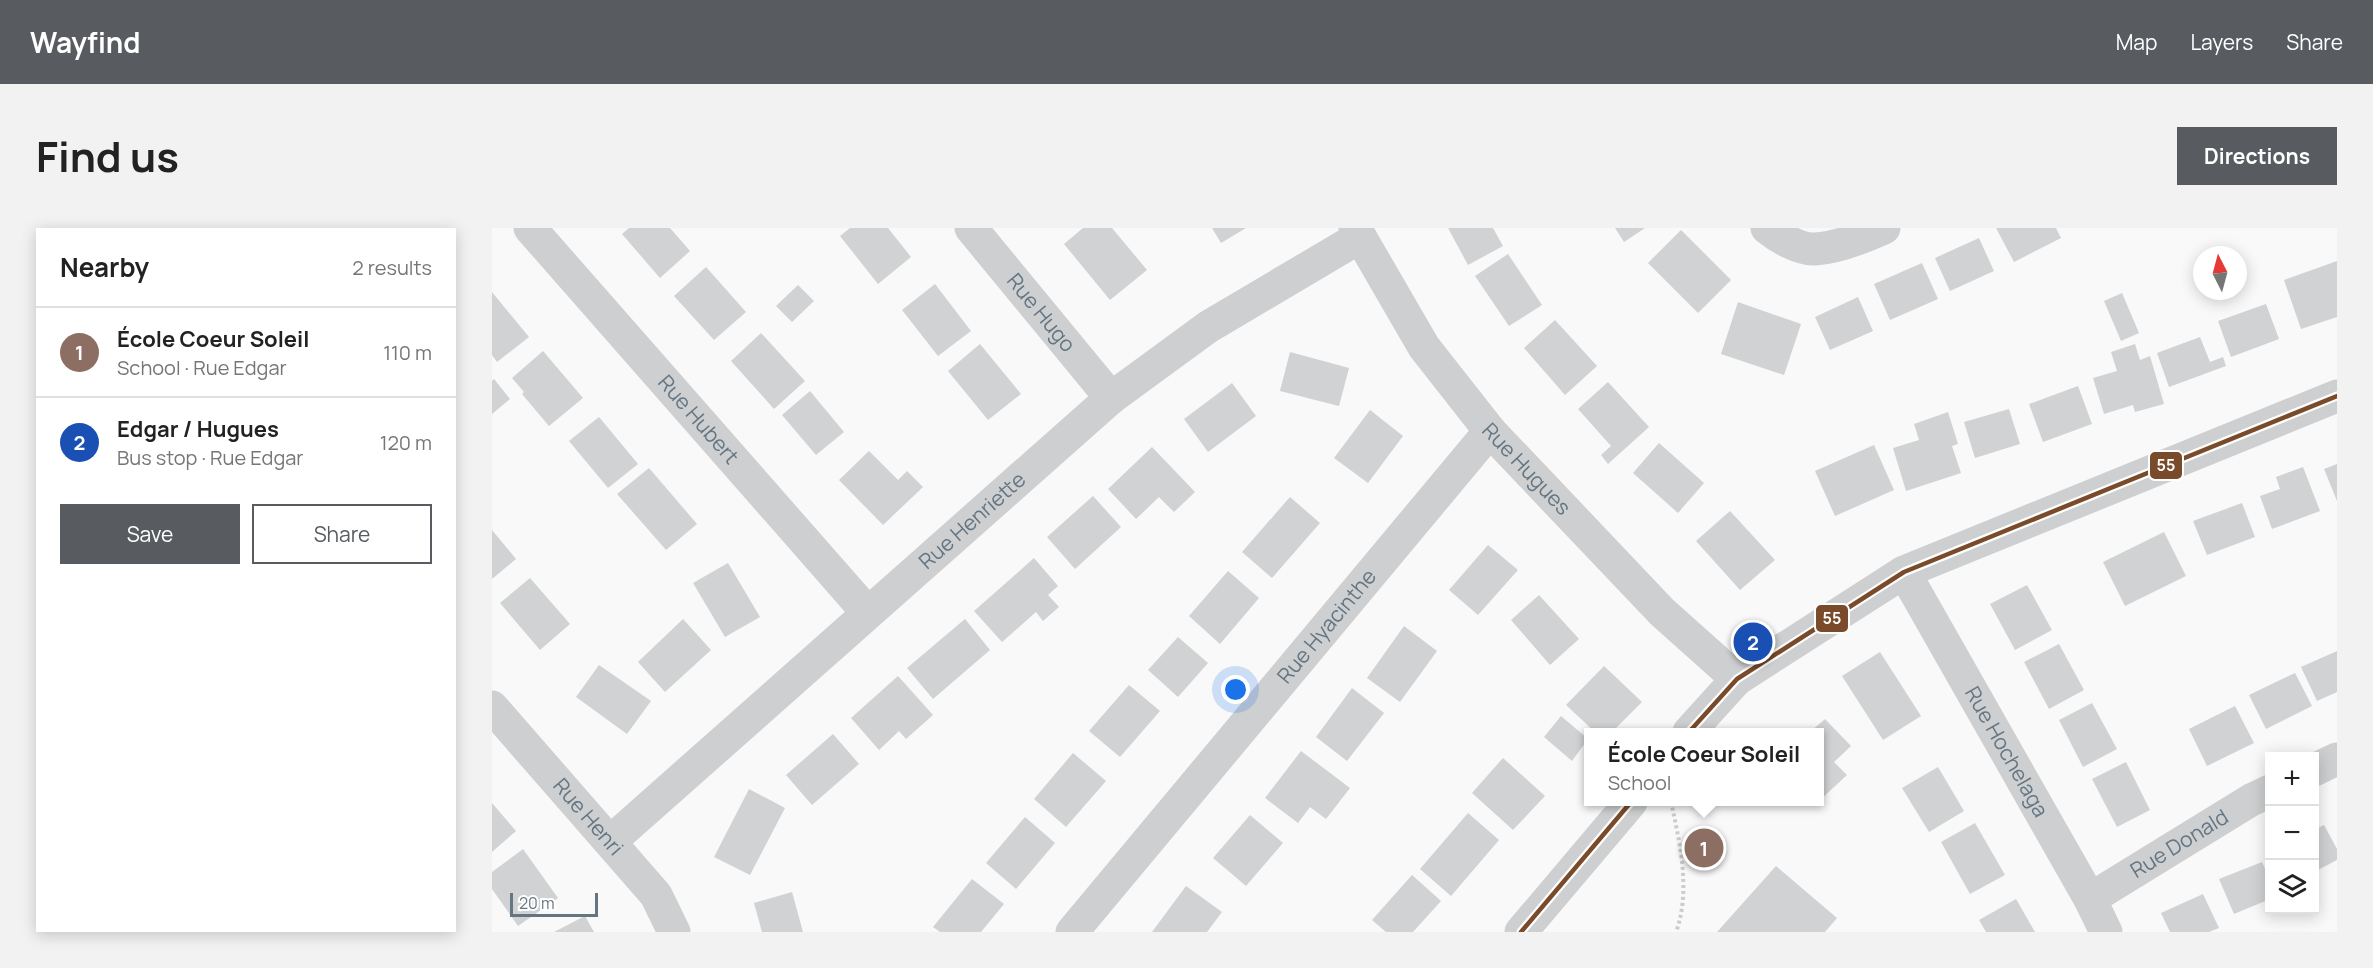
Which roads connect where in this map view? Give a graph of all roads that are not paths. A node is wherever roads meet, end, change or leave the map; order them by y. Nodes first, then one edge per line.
1 (530, 228) edge
2 (971, 228) edge
3 (1767, 228) edge
4 (1884, 228) edge
5 (1358, 233) edge
6 (2337, 396) edge
7 (1111, 398) junction
8 (1490, 431) junction
9 (1904, 572) junction
10 (867, 612) junction
11 (1737, 679) junction
12 (492, 707) edge
13 (1693, 728) edge
14 (2337, 759) edge
15 (2319, 768) edge
16 (2265, 793) edge
17 (1627, 806) edge
18 (611, 841) junction
19 (2090, 900) junction
20 (674, 932) edge
21 (1072, 932) edge
22 (1521, 932) edge
23 (2106, 932) edge

1 - 10 street, Rue Hubert
2 - 7 street, Rue Hugo
3 - 4 street
5 - 7 street, Rue Henriette
5 - 8 street, Rue Hugues
6 - 9 street
7 - 10 street, Rue Henriette
8 - 11 street, Rue Hugues
8 - 21 street, Rue Hyacinthe
9 - 11 street
9 - 19 street, Rue Hochelaga
10 - 18 street, Rue Henriette
11 - 13 street
12 - 18 street, Rue Henri
14 - 15 street
16 - 19 street, Rue Donald
17 - 22 street
18 - 20 street, Rue Henri
19 - 23 street, Rue Hochelaga

